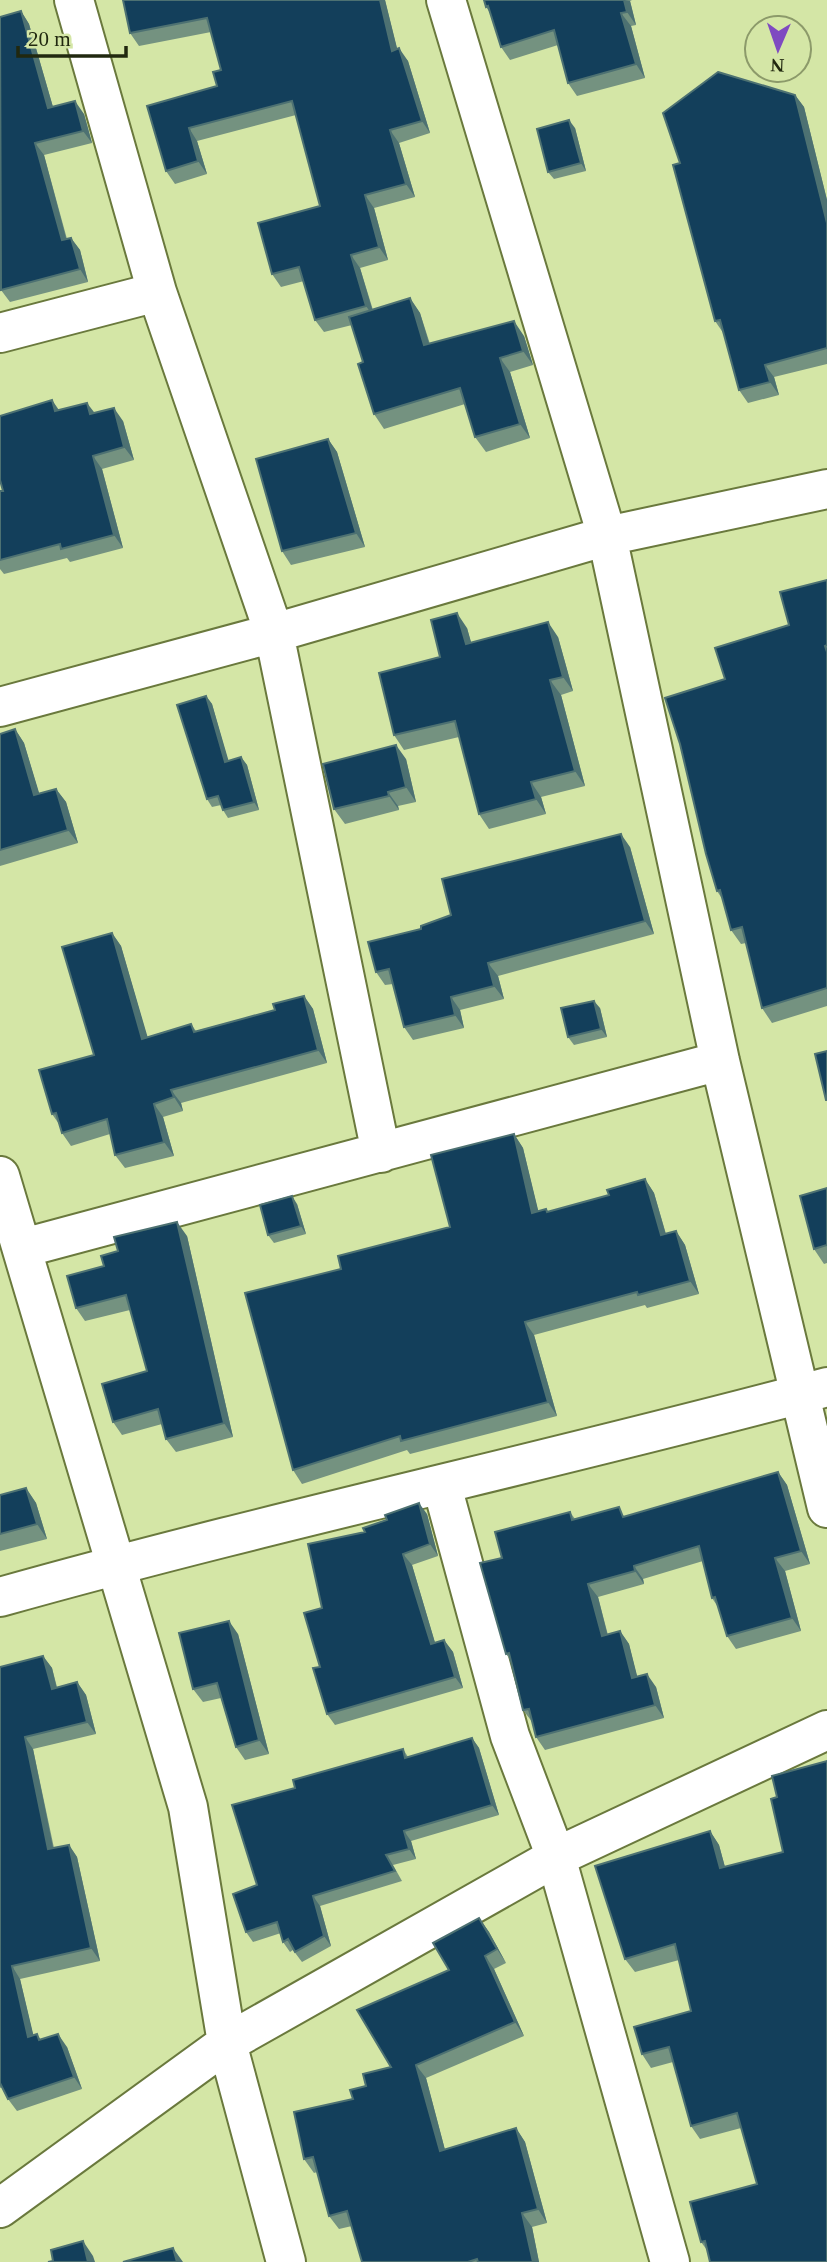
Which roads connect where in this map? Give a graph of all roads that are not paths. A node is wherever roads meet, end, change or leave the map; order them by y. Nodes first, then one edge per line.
1 (74, 0) edge
2 (446, 0) edge
3 (157, 292) junction
4 (0, 334) edge
5 (827, 489) edge
6 (607, 537) junction
7 (274, 633) junction
8 (0, 707) edge
9 (720, 1062) junction
10 (381, 1153) junction
11 (0, 1176) edge
12 (23, 1248) junction
13 (814, 1390) edge
14 (442, 1486) junction
15 (827, 1508) edge
16 (115, 1565) junction
17 (0, 1597) edge
18 (827, 1730) edge
19 (556, 1857) junction
20 (227, 2043) junction
21 (0, 2208) edge
22 (286, 2262) edge
23 (670, 2262) edge

1 - 3 street
2 - 6 street
3 - 4 street
3 - 7 street
5 - 6 street
6 - 7 street
6 - 9 street
7 - 8 street
7 - 10 street
9 - 10 street
9 - 13 street
10 - 12 street
11 - 12 street
12 - 16 street
13 - 14 street
13 - 15 street
14 - 16 street
14 - 19 street
16 - 17 street
16 - 20 street
18 - 19 street
19 - 20 street
19 - 23 street
20 - 21 street
20 - 22 street

